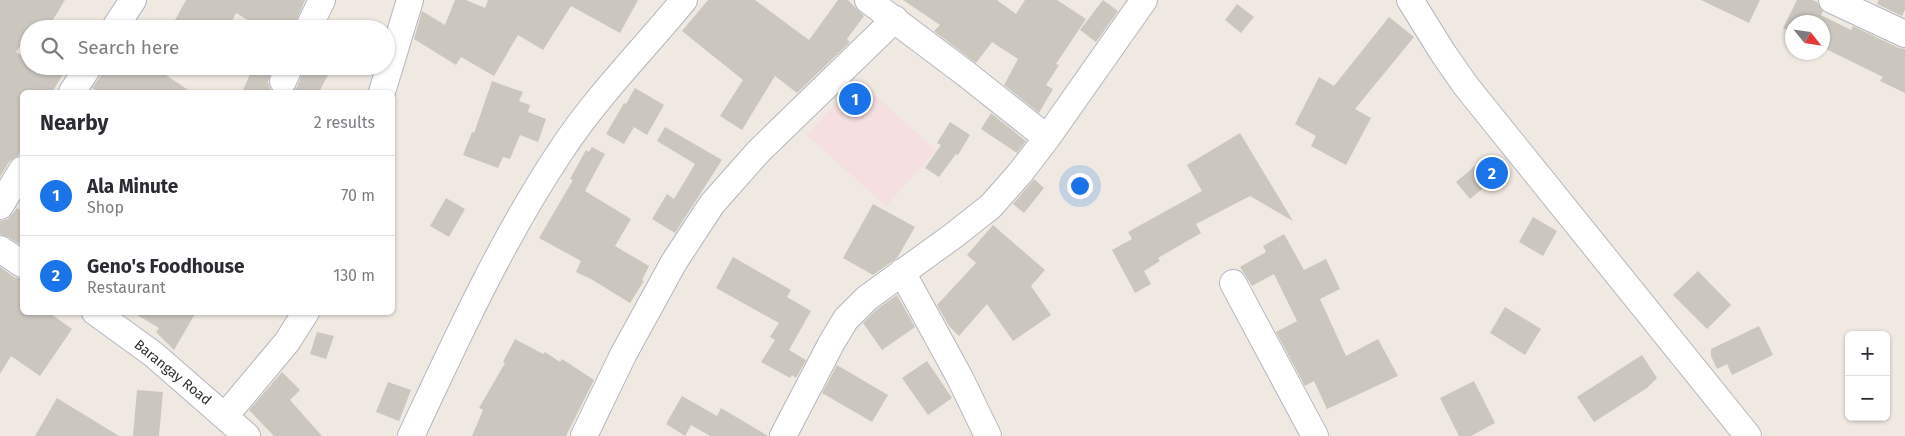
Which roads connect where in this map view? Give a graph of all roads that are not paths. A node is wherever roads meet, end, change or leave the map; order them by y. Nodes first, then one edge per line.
1 (133, 0) edge
2 (322, 0) edge
3 (410, 0) edge
4 (684, 0) edge
5 (868, 0) edge
6 (1410, 0) edge
7 (1832, 0) edge
8 (1133, 4) edge
9 (895, 19) junction
10 (120, 20) edge
11 (312, 20) edge
12 (1905, 34) edge
13 (395, 49) edge
14 (83, 75) edge
15 (387, 75) edge
16 (73, 90) edge
17 (383, 90) edge
18 (1047, 138) junction
19 (20, 173) edge
20 (0, 206) edge
21 (0, 249) edge
22 (20, 263) edge
23 (902, 272) junction
24 (1233, 283) dead end
25 (100, 315) edge
26 (304, 315) edge
27 (225, 416) junction
28 (247, 436) edge
29 (411, 436) edge
30 (584, 436) edge
31 (783, 436) edge
32 (988, 436) edge
33 (1315, 436) edge
34 (1748, 436) edge

1 - 10 street
2 - 11 street
3 - 13 street
4 - 29 street
5 - 9 street
6 - 34 street
7 - 12 street
8 - 18 street
9 - 18 street
9 - 30 street
14 - 16 street
15 - 17 street
18 - 23 street
19 - 20 street
21 - 22 street
23 - 31 street
23 - 32 street
24 - 33 street
25 - 27 street, Barangay Road
26 - 27 street
27 - 28 street, Barangay Road

